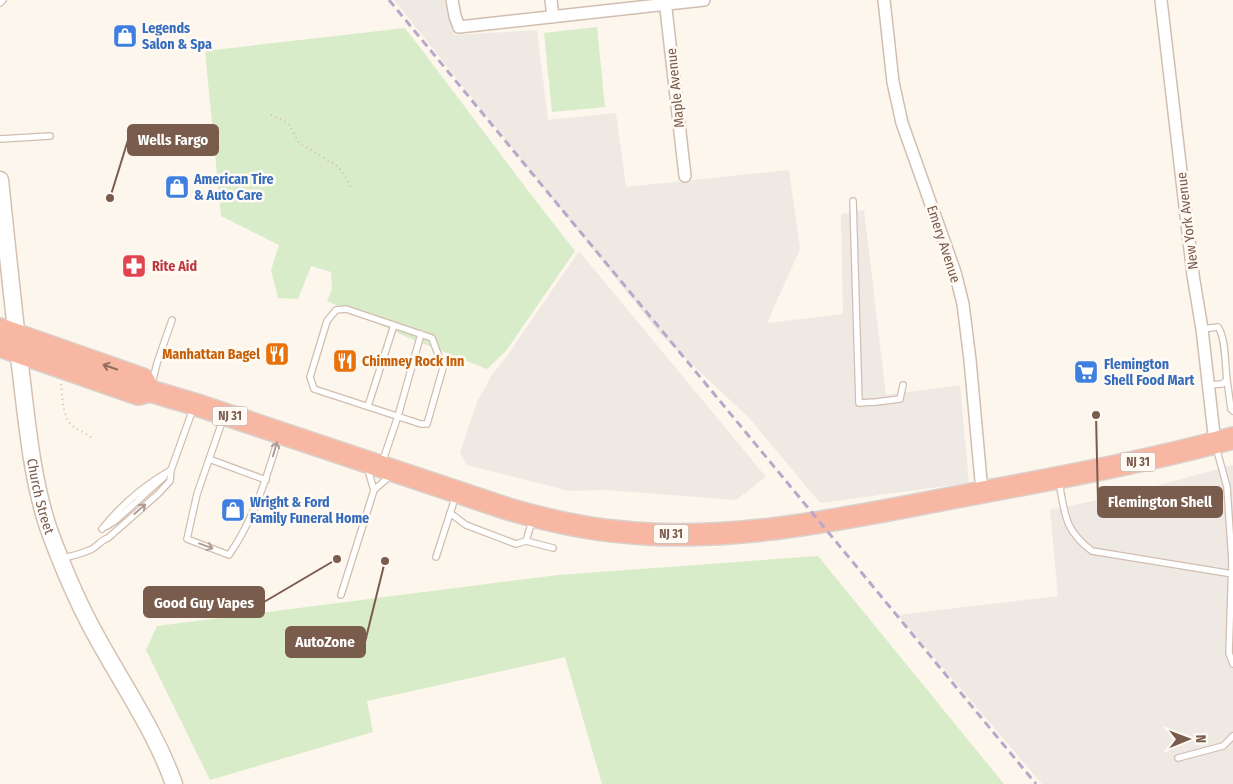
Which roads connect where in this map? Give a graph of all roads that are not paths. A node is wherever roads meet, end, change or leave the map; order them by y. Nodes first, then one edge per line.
1 (3, 0) edge
2 (452, 0) edge
3 (551, 0) edge
4 (704, 0) edge
5 (884, 0) edge
6 (1161, 0) edge
7 (0, 2) edge
8 (665, 2) edge
9 (553, 17) junction
10 (50, 136) dead end
11 (0, 139) edge
12 (685, 176) dead end
13 (0, 180) edge
14 (853, 201) dead end
15 (172, 320) dead end
16 (394, 325) junction
17 (1202, 329) junction
18 (422, 334) junction
19 (9, 340) edge
20 (1227, 380) junction
21 (903, 385) dead end
22 (1208, 385) junction
23 (150, 390) junction
24 (194, 404) junction
25 (368, 406) junction
26 (1233, 411) edge
27 (225, 415) junction
28 (398, 416) junction
29 (280, 433) junction
30 (1224, 440) edge
31 (209, 459) junction
32 (380, 467) junction
33 (171, 470) junction
34 (1058, 478) junction
35 (266, 480) junction
36 (374, 490) junction
37 (982, 492) junction
38 (456, 493) junction
39 (1230, 493) edge
40 (450, 513) junction
41 (533, 516) junction
42 (102, 529) dead end
43 (526, 541) junction
44 (553, 548) dead end
45 (436, 557) dead end
46 (60, 559) junction
47 (1233, 574) edge
48 (341, 595) dead end
49 (1233, 664) edge
50 (1233, 736) edge
51 (1178, 758) dead end
52 (174, 784) edge

1 - 7 lane
2 - 9 street
3 - 9 street
4 - 8 street
5 - 37 street, Emery Avenue
6 - 17 street, New York Avenue
8 - 9 street
8 - 12 street, Maple Avenue
10 - 11 lane
13 - 19 street, Church Street
14 - 21 lane
15 - 23 lane
16 - 18 lane
16 - 25 lane
16 - 25 lane
17 - 20 lane
17 - 22 street, New York Avenue
18 - 28 lane
18 - 28 lane
19 - 23 highway, NJ 31 / NJ 31
19 - 46 street, Church Street
20 - 22 lane
20 - 26 lane
22 - 30 street, New York Avenue
23 - 24 highway, NJ 31 / NJ 31
24 - 27 highway, NJ 31 / NJ 31
24 - 33 lane
25 - 28 lane
27 - 29 highway, NJ 31 / NJ 31
27 - 31 lane
28 - 32 lane
29 - 32 highway, NJ 31 / NJ 31
35 -> 29 lane
30 - 34 highway, NJ 31
30 - 39 lane
31 - 35 lane
31 -> 35 lane
32 - 36 lane
32 - 36 lane
32 - 38 highway, NJ 31
33 - 42 lane
46 -> 33 lane
34 - 37 highway, NJ 31
34 - 47 lane
36 - 48 lane
37 - 41 highway, NJ 31
38 - 40 lane
38 - 41 highway, NJ 31
39 - 47 lane
40 - 43 lane
40 - 45 lane
41 - 43 lane
43 - 44 lane
46 - 52 street, Church Street
47 - 49 lane
50 - 51 lane

